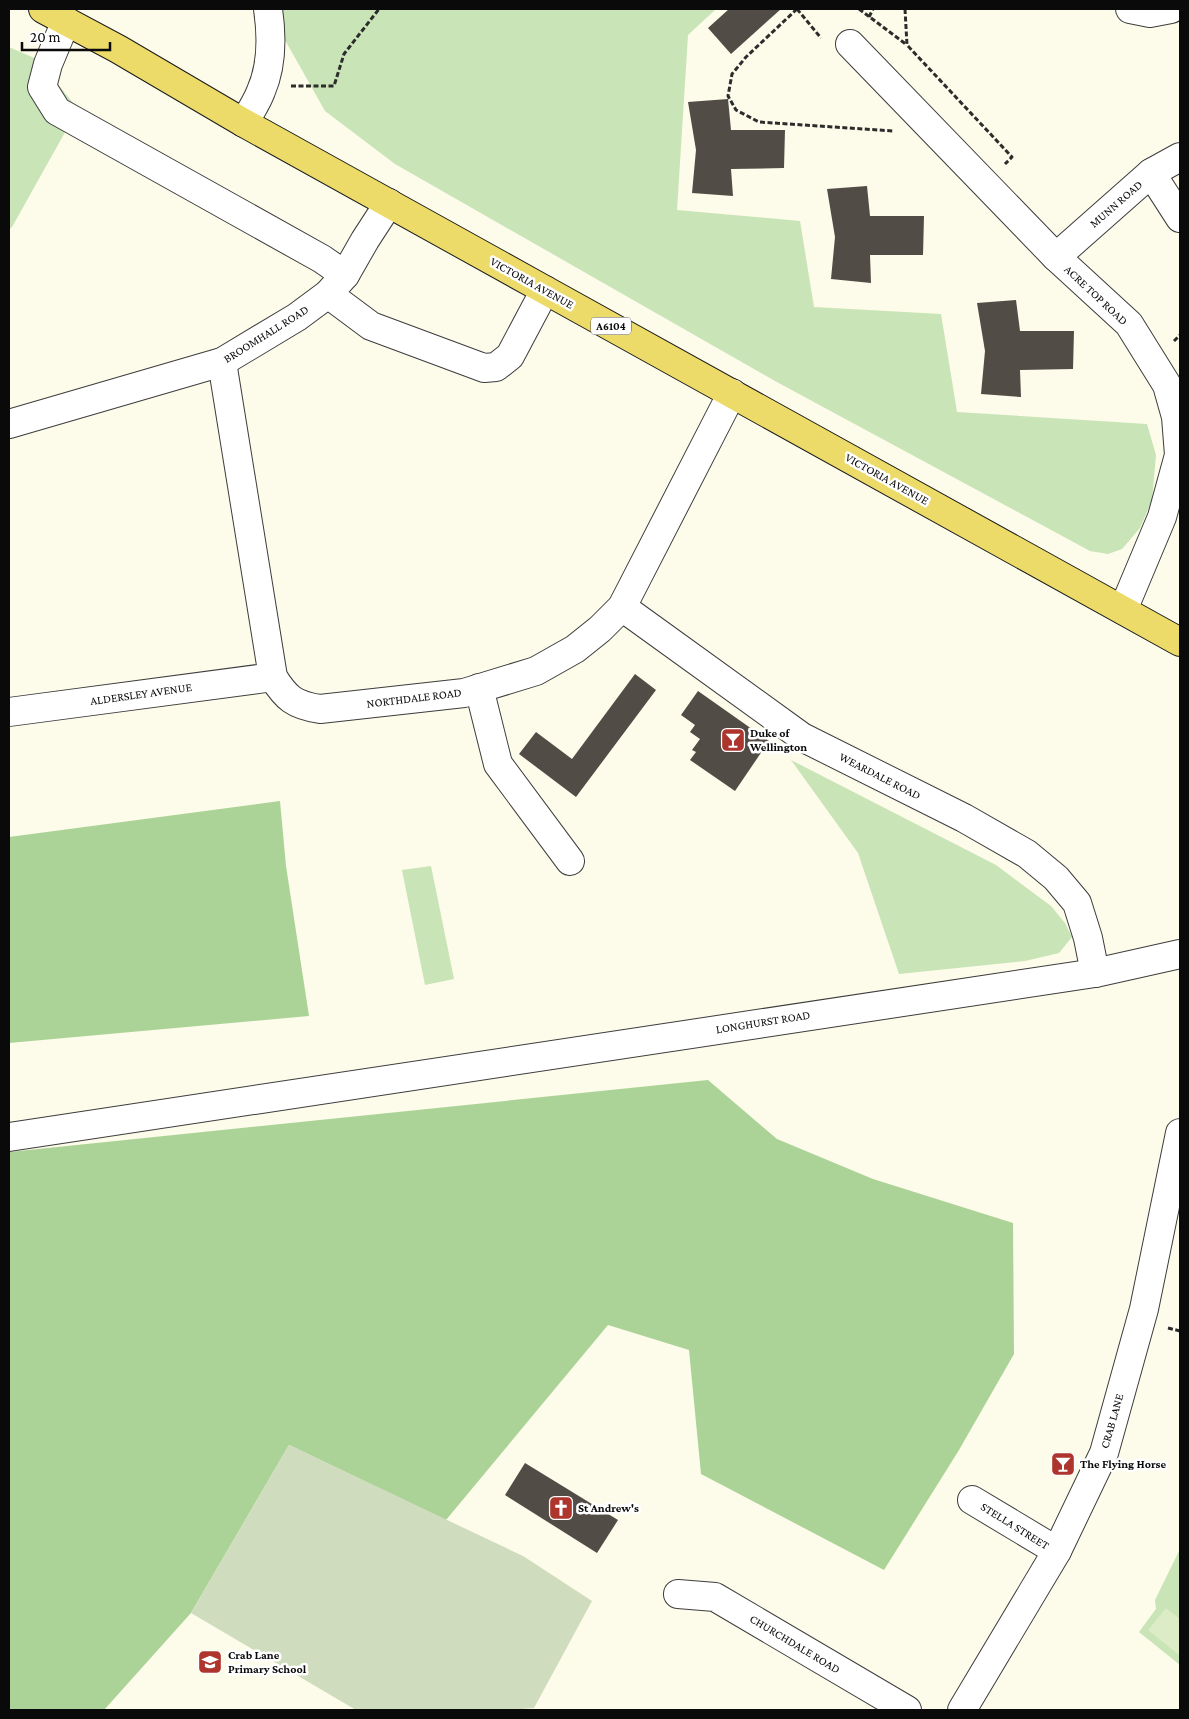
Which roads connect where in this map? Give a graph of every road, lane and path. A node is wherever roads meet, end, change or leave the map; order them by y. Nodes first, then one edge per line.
1 (268, 9) edge
2 (379, 9) edge
3 (797, 9) edge
4 (859, 9) edge
5 (904, 9) edge
6 (1130, 9) edge
7 (1171, 9) edge
8 (55, 15) edge
9 (822, 39) dead end
10 (850, 44) dead end
11 (907, 45) junction
12 (263, 86) junction
13 (244, 123) junction
14 (938, 134) junction
15 (1012, 156) dead end
16 (1180, 157) edge
17 (1151, 173) junction
18 (389, 203) junction
19 (1180, 218) edge
20 (1056, 257) junction
21 (337, 284) junction
22 (545, 290) junction
23 (222, 362) junction
24 (732, 393) junction
25 (9, 424) edge
26 (622, 607) junction
27 (1123, 610) junction
28 (1180, 642) edge
29 (273, 677) junction
30 (479, 688) junction
31 (9, 712) edge
32 (570, 861) dead end
33 (1179, 962) edge
34 (1096, 972) junction
35 (1180, 1133) edge
36 (9, 1137) edge
37 (972, 1500) dead end
38 (1057, 1552) junction
39 (678, 1594) dead end
40 (907, 1710) edge
41 (962, 1710) edge

1 - 12 street
2 - 12 path
3 - 9 path
3 - 14 path
4 - 11 path
5 - 11 path
6 - 7 street
8 - 13 main road, VICTORIA AVENUE / A6104
8 - 21 street
10 - 14 street, ACRE TOP ROAD
11 - 15 path
12 - 13 street
13 - 18 main road, VICTORIA AVENUE / A6104
14 - 20 street, ACRE TOP ROAD
16 - 17 street, MUNN ROAD
17 - 19 street
17 - 20 street, MUNN ROAD
18 - 21 street, BROOMHALL ROAD
18 - 22 main road, VICTORIA AVENUE / A6104
20 - 27 street, ACRE TOP ROAD
21 - 22 street
21 - 23 street, BROOMHALL ROAD
22 - 24 main road, VICTORIA AVENUE / A6104
23 - 25 street, BROOMHALL ROAD
23 - 29 street, NORTHDALE ROAD
24 - 26 street, NORTHDALE ROAD
24 - 27 main road, VICTORIA AVENUE / A6104
26 - 30 street, NORTHDALE ROAD
26 - 34 street, WEARDALE ROAD
27 - 28 main road, VICTORIA AVENUE / A6104
29 - 30 street, NORTHDALE ROAD
29 - 31 street, ALDERSLEY AVENUE
30 - 32 street
33 - 34 street, LONGHURST ROAD
34 - 36 street, LONGHURST ROAD
35 - 38 street, CRAB LANE
37 - 38 street, STELLA STREET
38 - 41 street, CRAB LANE
39 - 40 street, CHURCHDALE ROAD

